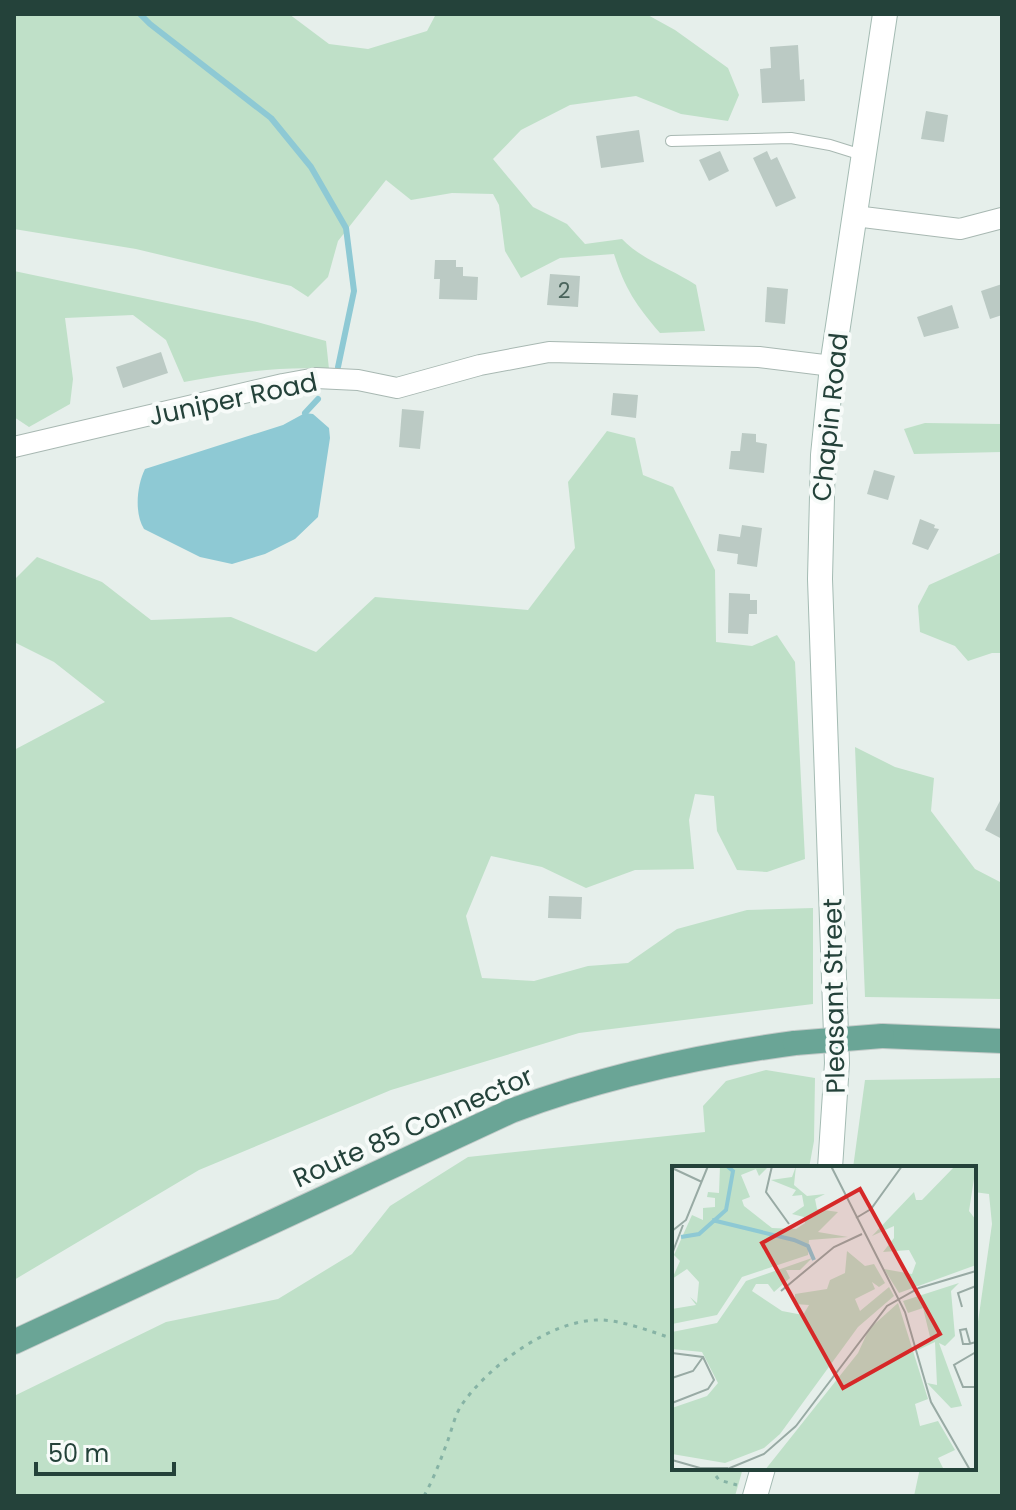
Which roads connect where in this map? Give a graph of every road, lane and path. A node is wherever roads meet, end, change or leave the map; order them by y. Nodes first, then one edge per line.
1 (885, 14) edge
2 (671, 141) dead end
3 (864, 156) junction
4 (855, 216) junction
5 (1002, 218) edge
6 (832, 366) junction
7 (14, 447) edge
8 (829, 823) joint
9 (1002, 1041) edge
10 (830, 1166) edge
11 (672, 1338) edge
12 (14, 1342) edge
13 (712, 1470) edge
14 (758, 1485) edge
15 (424, 1496) edge

1 - 3 street, Chapin Road
2 - 3 lane
3 - 4 street, Chapin Road
4 - 5 street
4 - 6 street, Chapin Road
6 - 7 street, Juniper Road
6 - 8 street, Chapin Road
8 - 10 street, Pleasant Street
9 - 12 main road, Route 85 Connector, bridge
11 - 15 path
13 - 14 path

